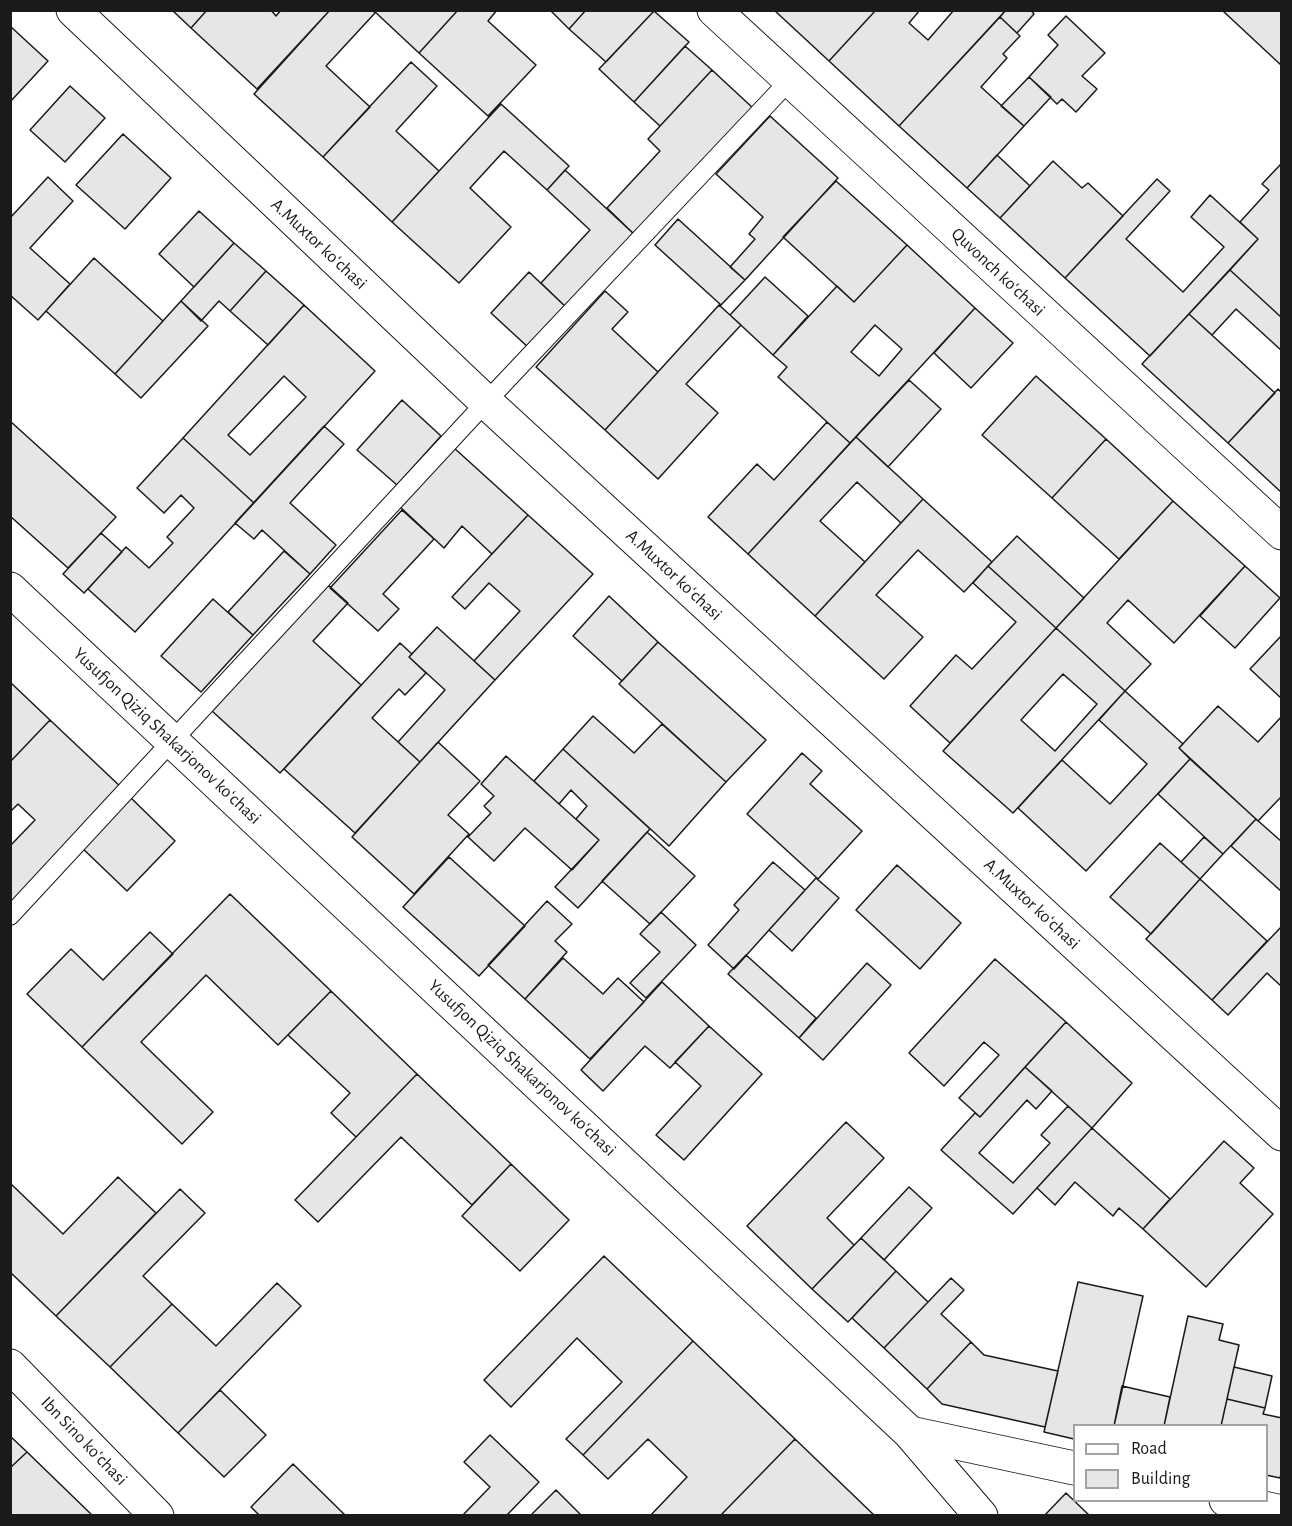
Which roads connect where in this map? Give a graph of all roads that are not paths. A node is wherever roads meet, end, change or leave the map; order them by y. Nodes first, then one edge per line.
1 (73, 10) edge
2 (714, 10) edge
3 (790, 80) junction
4 (486, 402) junction
5 (1281, 533) edge
6 (10, 589) edge
7 (173, 741) junction
8 (10, 916) edge
9 (1281, 1134) edge
10 (10, 1366) edge
11 (910, 1433) junction
12 (1073, 1468) edge
13 (1235, 1502) edge
14 (1281, 1512) edge
15 (157, 1515) edge
16 (981, 1515) edge

1 - 4 street, A.Muxtor koʻchasi
2 - 3 street, Quvonch koʻchasi
3 - 4 lane
3 - 5 street, Quvonch koʻchasi
4 - 7 lane
4 - 9 street, A.Muxtor koʻchasi
6 - 7 street, Yusufjon Qiziq Shakarjonov koʻchasi
7 - 8 lane
7 - 11 street, Yusufjon Qiziq Shakarjonov koʻchasi
10 - 15 street, Ibn Sino koʻchasi
11 - 12 street
11 - 16 street, Yusufjon Qiziq Shakarjonov koʻchasi
13 - 14 street

